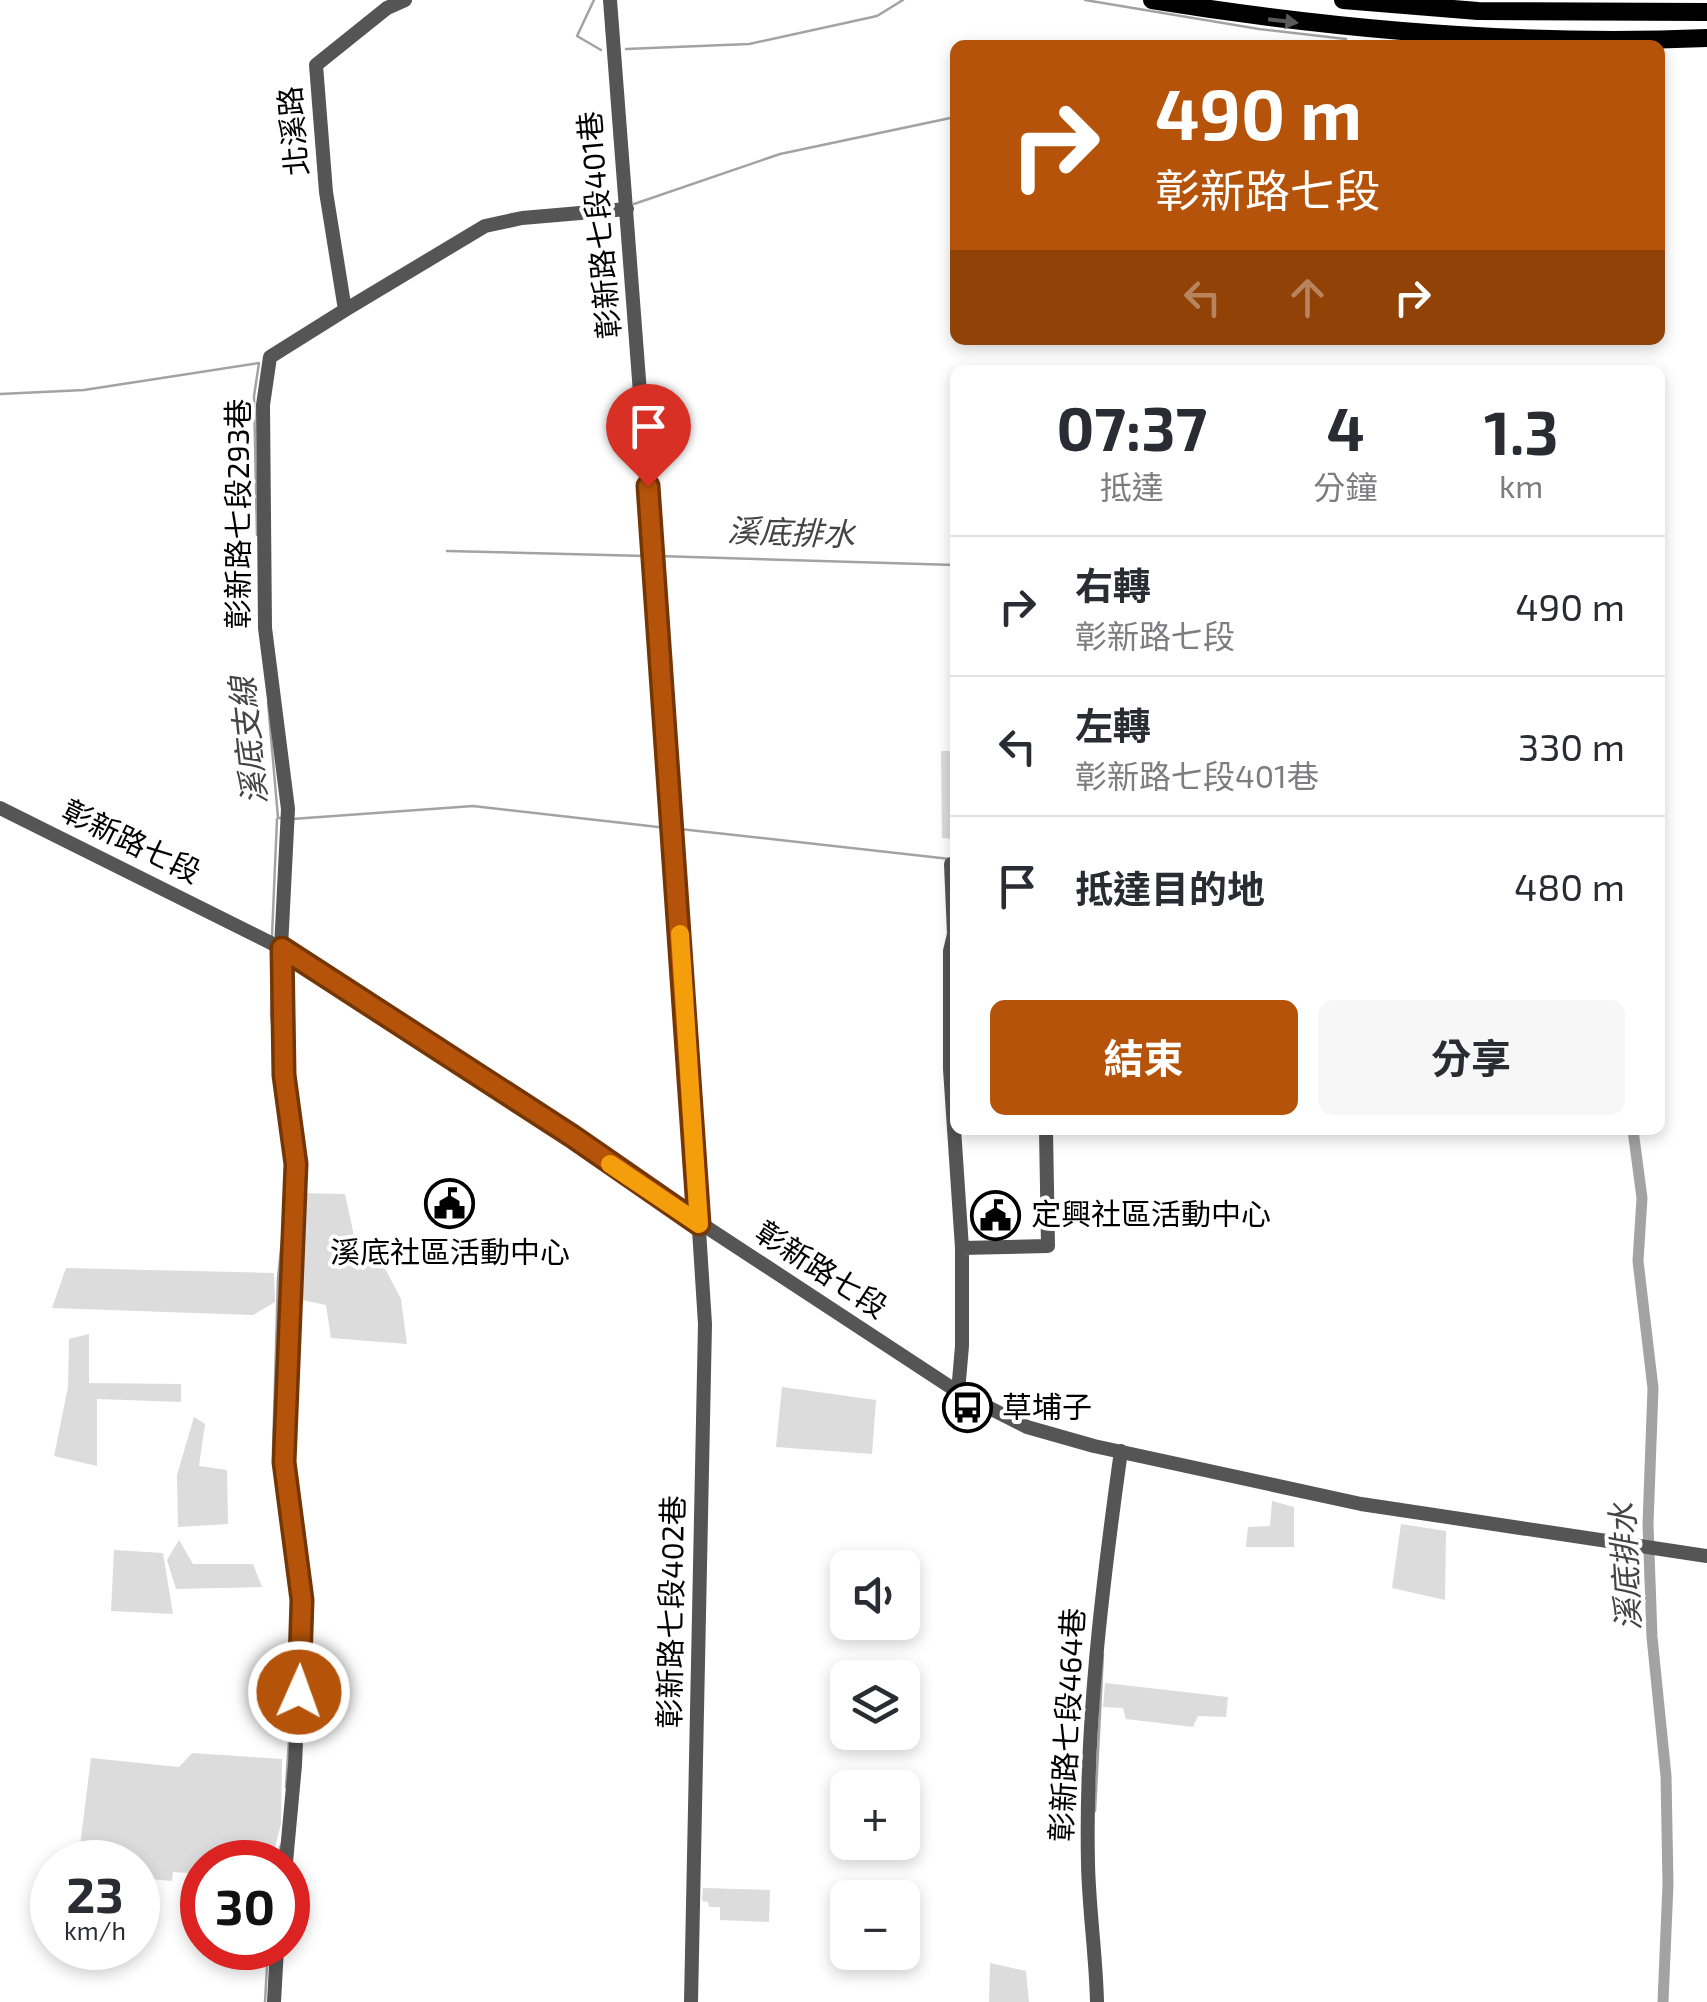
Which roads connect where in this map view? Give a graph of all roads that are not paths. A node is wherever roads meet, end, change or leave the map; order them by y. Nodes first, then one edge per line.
1 (405, 0) edge
2 (610, 0) edge
3 (1152, 0) edge
4 (1343, 0) edge
5 (1707, 12) edge
6 (1707, 38) edge
7 (1585, 40) edge
8 (1644, 40) edge
9 (627, 209) junction
10 (343, 306) junction
11 (0, 808) edge
12 (282, 948) junction
13 (954, 1135) edge
14 (1046, 1135) edge
15 (699, 1224) junction
16 (962, 1248) junction
17 (958, 1392) junction
18 (1121, 1451) junction
19 (1707, 1556) edge
20 (287, 1840) edge
21 (276, 1970) edge
22 (274, 2002) edge
23 (691, 2002) edge
24 (1098, 2002) edge

1 - 10 street, 北溪路
2 - 9 street, 彰新路七段401巷
3 -> 7 main road
4 - 5 main road
8 -> 6 main road
9 - 10 street
9 - 15 street, 彰新路七段401巷
10 - 12 street, 彰新路七段293巷
11 - 12 street, 彰新路七段
12 - 15 street, 彰新路七段
12 - 20 street
13 - 16 street
14 - 16 street
15 - 17 street, 彰新路七段
15 - 23 street, 彰新路七段402巷
16 - 17 street
17 - 18 street, 彰新路七段
18 - 19 street, 彰新路七段
18 - 24 street, 彰新路七段464巷
21 - 22 street

